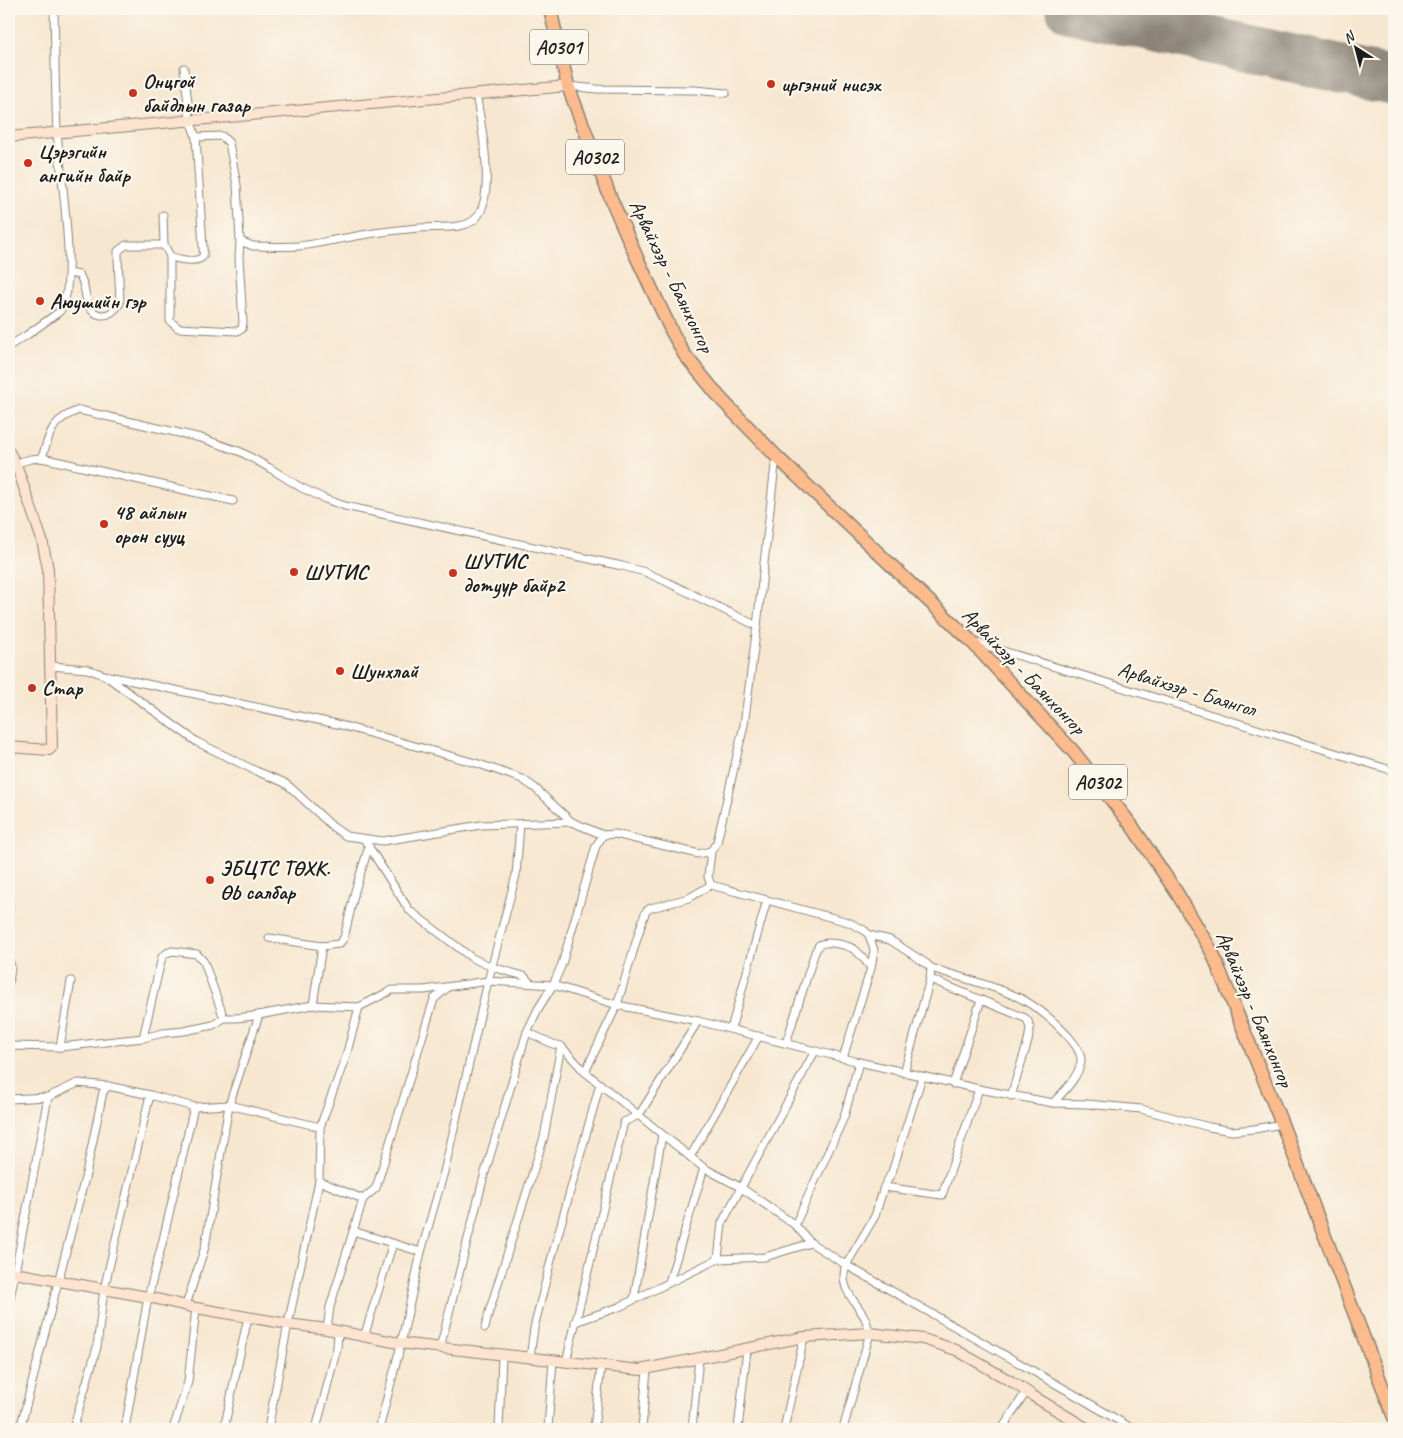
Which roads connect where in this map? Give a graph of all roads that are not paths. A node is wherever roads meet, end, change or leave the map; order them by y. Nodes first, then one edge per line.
1 (54, 9) edge
2 (550, 9) edge
3 (184, 68) dead end
4 (568, 86) junction
5 (726, 93) dead end
6 (476, 94) junction
7 (190, 120) junction
8 (57, 132) junction
9 (9, 137) edge
10 (196, 137) junction
11 (163, 215) dead end
12 (240, 241) junction
13 (164, 245) junction
14 (170, 256) junction
15 (69, 274) junction
16 (9, 346) edge
17 (9, 452) edge
18 (776, 456) junction
19 (42, 458) junction
20 (12, 464) edge
21 (233, 501) dead end
22 (757, 626) junction
23 (970, 640) junction
24 (51, 666) junction
25 (104, 675) junction
26 (9, 747) edge
27 (1394, 771) edge
28 (572, 822) junction
29 (520, 825) junction
30 (603, 835) junction
31 (364, 839) junction
32 (369, 846) junction
33 (711, 851) junction
34 (711, 886) junction
35 (767, 900) junction
36 (9, 903) edge
37 (9, 909) edge
38 (869, 935) junction
39 (269, 938) dead end
40 (322, 946) junction
41 (9, 959) edge
42 (492, 967) junction
43 (871, 968) junction
44 (930, 968) junction
45 (930, 979) junction
46 (71, 981) dead end
47 (488, 981) junction
48 (9, 982) edge
49 (530, 983) junction
50 (553, 985) junction
51 (448, 987) junction
52 (980, 1000) junction
53 (313, 1005) junction
54 (617, 1005) junction
55 (359, 1007) junction
56 (259, 1015) junction
57 (224, 1018) junction
58 (698, 1021) junction
59 (731, 1029) junction
60 (526, 1032) junction
61 (759, 1036) junction
62 (143, 1038) junction
63 (786, 1043) junction
64 (9, 1046) edge
65 (560, 1046) junction
66 (60, 1047) junction
67 (815, 1051) junction
68 (843, 1058) junction
69 (858, 1062) junction
70 (585, 1072) junction
71 (904, 1073) junction
72 (922, 1078) junction
73 (600, 1084) junction
74 (953, 1084) junction
75 (108, 1086) junction
76 (979, 1089) junction
77 (150, 1095) junction
78 (1011, 1096) junction
79 (48, 1097) junction
80 (9, 1099) edge
81 (1053, 1104) junction
82 (229, 1105) junction
83 (194, 1107) junction
84 (639, 1115) junction
85 (1282, 1124) junction
86 (320, 1127) junction
87 (662, 1135) junction
88 (690, 1157) junction
89 (704, 1168) junction
90 (320, 1181) junction
91 (740, 1187) junction
92 (884, 1187) junction
93 (363, 1199) junction
94 (795, 1225) junction
95 (353, 1231) junction
96 (393, 1243) junction
97 (811, 1243) junction
98 (421, 1252) junction
99 (718, 1259) junction
100 (846, 1265) junction
101 (12, 1272) edge
102 (59, 1282) junction
103 (669, 1282) junction
104 (104, 1289) junction
105 (148, 1297) junction
106 (634, 1299) junction
107 (9, 1304) edge
108 (191, 1306) junction
109 (248, 1317) junction
110 (575, 1322) junction
111 (288, 1324) junction
112 (485, 1328) dead end
113 (327, 1329) junction
114 (338, 1332) junction
115 (870, 1333) junction
116 (364, 1337) junction
117 (804, 1337) junction
118 (401, 1344) junction
119 (440, 1348) junction
120 (747, 1349) junction
121 (502, 1356) junction
122 (530, 1358) junction
123 (699, 1358) junction
124 (553, 1361) junction
125 (566, 1362) junction
126 (601, 1366) junction
127 (647, 1369) junction
128 (1026, 1392) junction
129 (1394, 1418) edge
130 (20, 1429) edge
131 (73, 1429) edge
132 (125, 1429) edge
133 (173, 1429) edge
134 (224, 1429) edge
135 (268, 1429) edge
136 (316, 1429) edge
137 (379, 1429) edge
138 (499, 1429) edge
139 (548, 1429) edge
140 (594, 1429) edge
141 (642, 1429) edge
142 (692, 1429) edge
143 (738, 1429) edge
144 (784, 1429) edge
145 (843, 1429) edge
146 (1002, 1429) edge
147 (1088, 1429) edge
148 (1133, 1429) edge

1 - 8 street
2 - 4 highway, Арвайхээр - Баянхонгор / A0301
3 - 7 street
4 - 5 street
4 - 6 street
4 - 18 highway, Арвайхээр - Баянхонгор / A0302
6 - 7 street
6 - 12 street
7 - 8 street
7 - 10 street
8 - 9 street
8 - 15 street
10 - 12 street
10 - 14 street
11 - 13 street
12 - 14 street
13 - 14 street
13 - 15 street
15 - 16 street
17 - 20 street
18 - 22 street
18 - 23 highway, Арвайхээр - Баянхонгор / A0302
19 - 20 street
19 - 21 street
19 - 22 street
20 - 24 street
22 - 33 street
23 - 27 street, Арвайхээр - Баянгол
23 - 85 highway, Арвайхээр - Баянхонгор / A0302
24 - 25 street
24 - 26 street
25 - 28 street
25 - 31 street
28 - 29 street
28 - 30 street
29 - 31 street
29 - 42 street
30 - 33 street
30 - 50 street
31 - 32 street
32 - 40 street
32 - 42 street
33 - 34 street
34 - 35 street
34 - 54 street
35 - 38 street
35 - 59 street
36 - 37 street
38 - 43 street
38 - 44 street
39 - 40 street
40 - 53 street
41 - 48 street
42 - 47 street
42 - 49 street
43 - 63 street
43 - 68 street
44 - 45 street
44 - 81 street
45 - 52 street
45 - 71 street
46 - 66 street
47 - 49 street
47 - 51 street
47 - 98 street
49 - 50 street
50 - 54 street
50 - 60 street
51 - 55 street
51 - 93 street
52 - 74 street
52 - 78 street
53 - 55 street
53 - 56 street
54 - 58 street
54 - 70 street
55 - 86 street
56 - 57 street
56 - 82 street
57 - 62 street
57 - 62 street
58 - 59 street
58 - 84 street
59 - 61 street
60 - 65 street
60 - 119 street
61 - 63 street
61 - 88 street
62 - 66 street
63 - 67 street
64 - 66 street
65 - 70 street
65 - 112 street
67 - 68 street
67 - 91 street
68 - 69 street
69 - 71 street
69 - 94 street
70 - 73 street
71 - 72 street
72 - 74 street
72 - 92 street
73 - 84 street
73 - 122 street
74 - 76 street
75 - 77 street
75 - 79 street
75 - 102 street
76 - 78 street
76 - 92 street
77 - 83 street
77 - 104 street
78 - 81 street
79 - 80 street
79 - 101 street
81 - 85 street
82 - 83 street
82 - 86 street
82 - 108 street
83 - 105 street
84 - 87 street
84 - 110 street
85 - 129 highway, Арвайхээр - Баянхонгор / A0302
86 - 90 street
87 - 88 street
87 - 106 street
88 - 89 street
89 - 91 street
89 - 103 street
90 - 93 street
90 - 111 street
91 - 94 street
91 - 99 street
92 - 100 street
93 - 95 street
94 - 97 street
95 - 96 street
95 - 113 street
96 - 98 street
96 - 116 street
97 - 99 street
97 - 100 street
98 - 118 street
99 - 103 street
100 - 115 street
100 - 148 street
101 - 102 street
101 - 107 street
102 - 104 street
102 - 130 street
103 - 106 street
104 - 105 street
104 - 131 street
105 - 108 street
105 - 132 street
106 - 110 street
108 - 109 street
108 - 133 street
109 - 111 street
109 - 134 street
110 - 125 street
111 - 113 street
111 - 135 street
113 - 114 street
114 - 116 street
114 - 136 street
115 - 117 street
115 - 128 street
115 - 145 street
116 - 118 street
117 - 120 street
117 - 144 street
118 - 119 street
118 - 137 street
119 - 121 street
120 - 123 street
120 - 143 street
121 - 122 street
121 - 138 street
122 - 124 street
123 - 127 street
123 - 142 street
124 - 125 street
124 - 139 street
125 - 126 street
126 - 127 street
126 - 140 street
127 - 141 street
128 - 146 street
128 - 147 street

